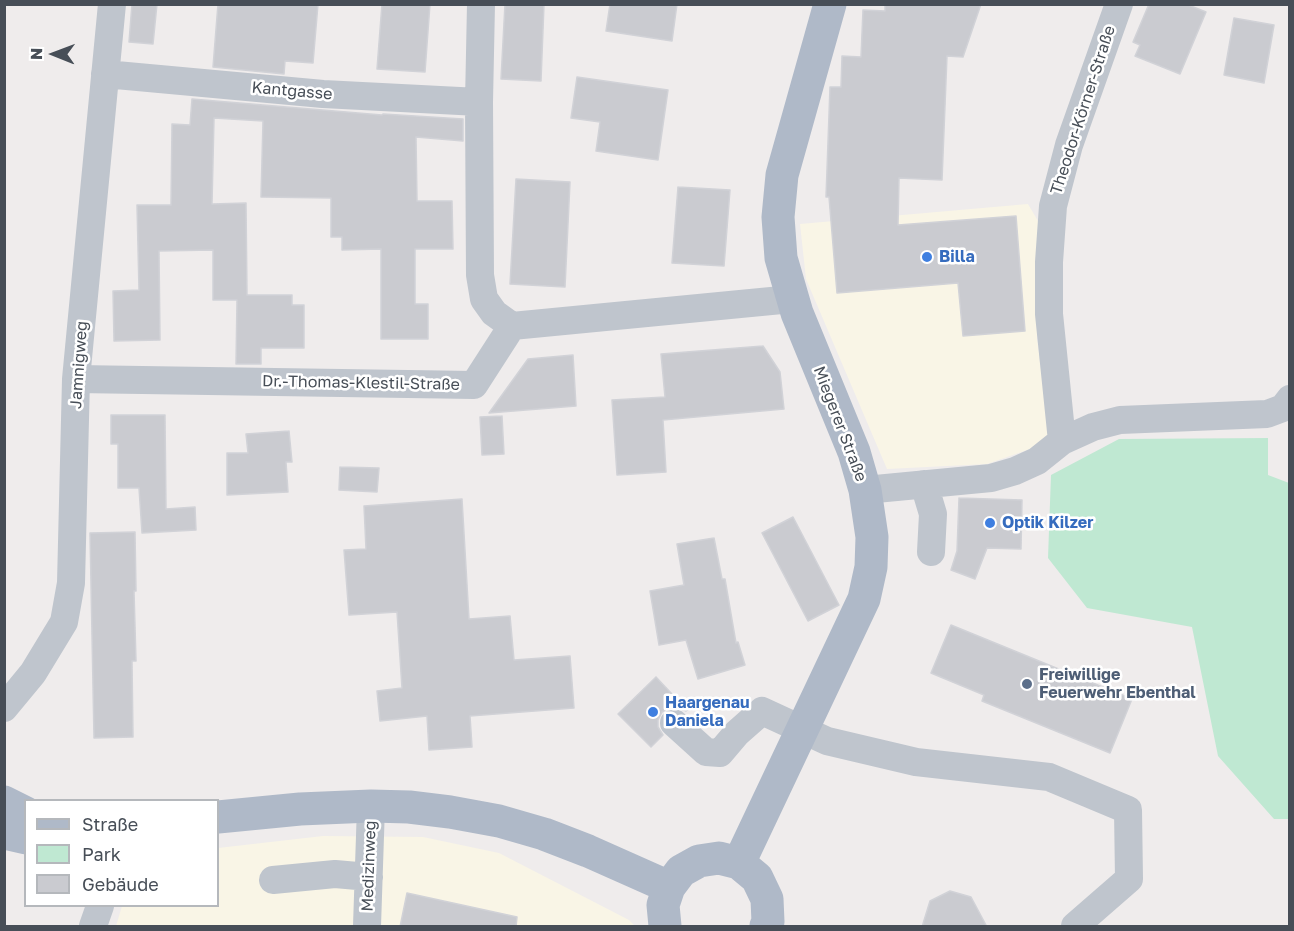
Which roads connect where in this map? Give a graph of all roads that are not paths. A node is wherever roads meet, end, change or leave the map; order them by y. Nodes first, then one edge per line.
1 (112, 4) edge
2 (480, 4) edge
3 (830, 4) edge
4 (1119, 4) edge
5 (105, 74) junction
6 (479, 102) junction
7 (792, 299) junction
8 (512, 326) junction
9 (76, 379) junction
10 (1290, 399) edge
11 (1062, 441) junction
12 (924, 484) junction
13 (865, 490) junction
14 (931, 552) dead end
15 (4, 708) edge
16 (674, 723) dead end
17 (802, 731) junction
18 (4, 802) edge
19 (371, 806) junction
20 (24, 812) edge
21 (219, 817) edge
22 (4, 833) edge
23 (24, 838) edge
24 (739, 863) junction
25 (369, 877) junction
26 (273, 880) dead end
27 (669, 887) junction
28 (100, 907) edge
29 (664, 925) edge
30 (93, 927) edge
31 (368, 927) edge
32 (766, 927) edge
33 (1075, 927) edge

1 - 5 street, Jamnigweg
2 - 6 street
3 - 7 main road, Miegerer Straße
4 - 11 street, Theodor-Körner-Straße
5 - 6 street, Kantgasse
5 - 9 street, Jamnigweg
6 - 8 street
7 - 8 street
7 - 13 main road, Miegerer Straße
8 - 9 street, Dr.-Thomas-Klestil-Straße
9 - 15 street, Jamnigweg
10 - 11 street
11 - 12 street
12 - 13 street
12 - 14 street
13 - 17 main road, Miegerer Straße
16 - 17 street
17 - 24 main road, Miegerer Straße
17 - 33 street
18 - 20 main road
19 - 21 main road
19 - 25 street, Medizinweg
19 - 27 main road
22 - 23 main road
24 - 27 main road
24 - 32 main road
25 - 26 street
25 - 31 street, Medizinweg
27 - 29 main road
28 - 30 street

